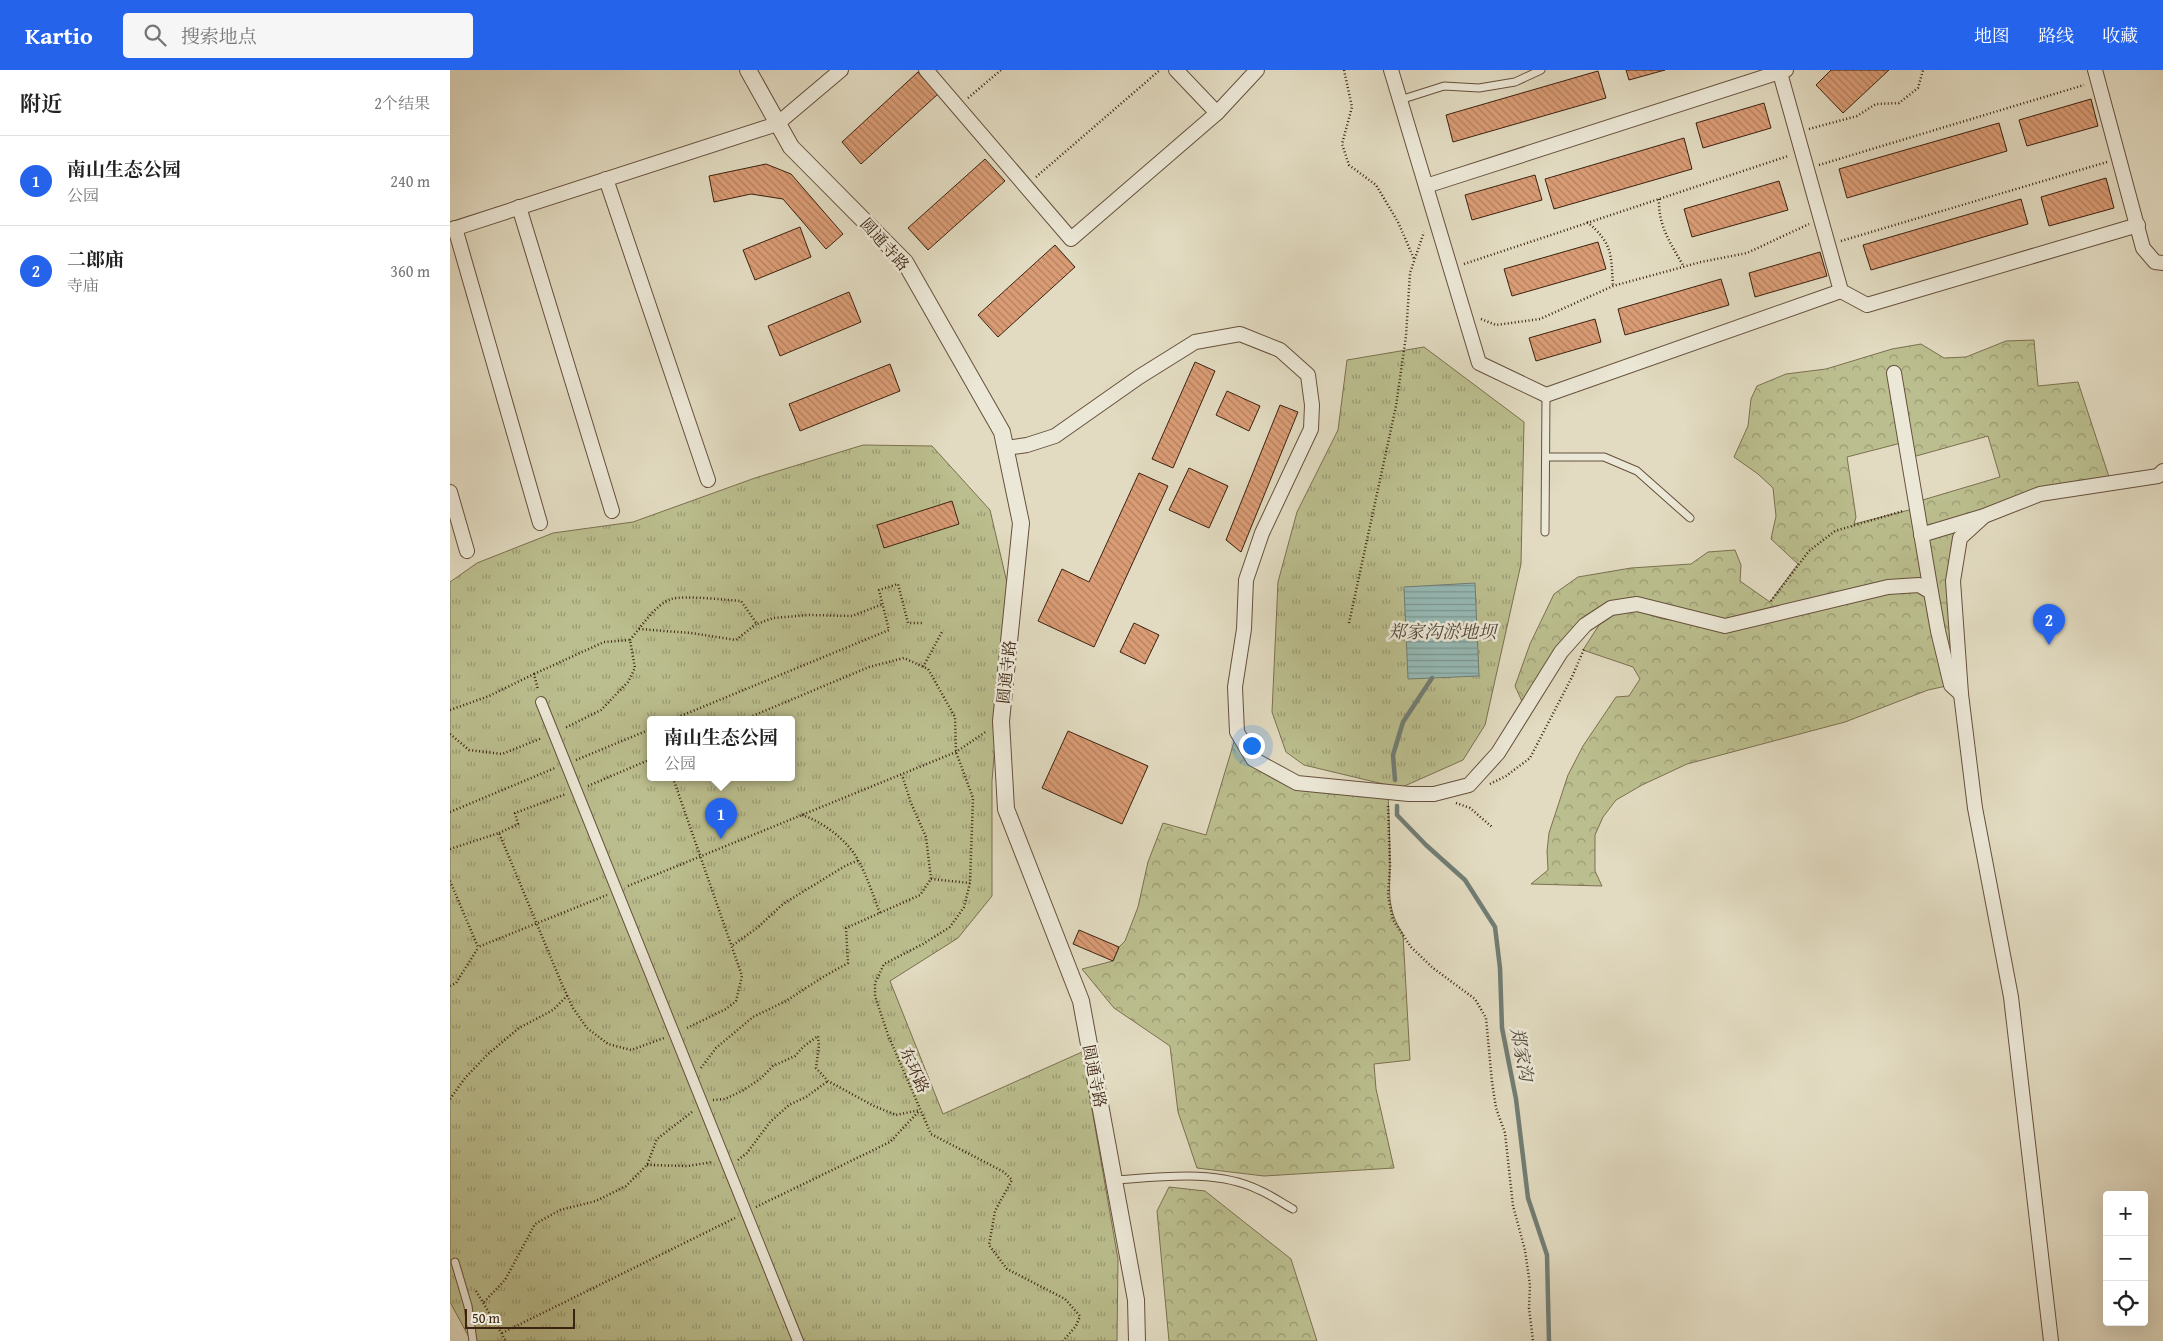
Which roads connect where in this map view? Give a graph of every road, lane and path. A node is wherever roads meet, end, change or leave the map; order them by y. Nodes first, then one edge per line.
1 (748, 70) edge
2 (841, 70) edge
3 (926, 70) edge
4 (1001, 70) edge
5 (1160, 70) edge
6 (1176, 70) edge
7 (1257, 70) edge
8 (1344, 70) edge
9 (1391, 70) edge
10 (1541, 70) edge
11 (1923, 70) edge
12 (1781, 71) edge
13 (2096, 75) edge
14 (1400, 100) junction
15 (958, 108) junction
16 (1217, 113) junction
17 (777, 124) junction
18 (1796, 133) junction
19 (1802, 152) junction
20 (2119, 158) junction
21 (1807, 169) junction
22 (606, 179) junction
23 (1026, 186) junction
24 (1426, 186) junction
25 (1659, 198) junction
26 (519, 207) junction
27 (1432, 208) junction
28 (1820, 218) junction
29 (1587, 222) junction
30 (2138, 225) junction
31 (452, 229) edge
32 (1828, 245) junction
33 (1414, 260) junction
34 (2163, 263) edge
35 (1684, 267) junction
36 (1450, 269) junction
37 (1613, 286) junction
38 (1841, 291) junction
39 (1464, 312) junction
40 (1894, 373) dead end
41 (1546, 395) junction
42 (1006, 448) junction
43 (1546, 457) junction
44 (2163, 471) edge
45 (708, 480) dead end
46 (450, 492) edge
47 (1917, 508) junction
48 (612, 511) dead end
49 (1984, 516) junction
50 (1690, 518) dead end
51 (540, 523) dead end
52 (1545, 532) dead end
53 (1921, 535) junction
54 (467, 551) dead end
55 (1931, 592) junction
56 (882, 604) junction
57 (1760, 618) junction
58 (1350, 622) dead end
59 (923, 623) dead end
60 (757, 624) junction
61 (639, 629) junction
62 (943, 630) dead end
63 (630, 640) junction
64 (1586, 642) dead end
65 (923, 667) junction
66 (534, 674) junction
67 (1961, 694) junction
68 (541, 702) joint
69 (450, 710) edge
70 (681, 716) edge
71 (751, 716) edge
72 (1001, 722) junction
73 (647, 730) edge
74 (554, 733) junction
75 (450, 734) edge
76 (956, 752) junction
77 (647, 761) edge
78 (566, 764) junction
79 (902, 774) junction
80 (674, 781) edge
81 (1484, 787) dead end
82 (577, 790) junction
83 (1388, 792) junction
84 (1461, 798) dead end
85 (450, 812) edge
86 (802, 815) junction
87 (1492, 827) dead end
88 (499, 833) junction
89 (450, 849) edge
90 (700, 857) junction
91 (859, 860) junction
92 (932, 879) junction
93 (450, 881) edge
94 (970, 883) junction
95 (618, 891) junction
96 (880, 913) junction
97 (537, 924) junction
98 (733, 945) junction
99 (478, 947) junction
100 (450, 986) edge
101 (568, 995) junction
102 (675, 1034) junction
103 (693, 1079) junction
104 (828, 1081) junction
105 (450, 1099) edge
106 (702, 1102) junction
107 (920, 1110) junction
108 (726, 1160) junction
109 (647, 1165) junction
110 (1115, 1180) junction
111 (1293, 1209) dead end
112 (746, 1212) junction
113 (455, 1262) dead end
114 (475, 1290) dead end
115 (484, 1302) junction
116 (502, 1333) junction
117 (473, 1341) edge
118 (506, 1341) edge
119 (798, 1341) edge
120 (1063, 1341) edge
121 (1137, 1341) edge
122 (1533, 1341) edge
123 (2051, 1341) edge

1 - 17 street, 圆通寺路
2 - 17 street
3 - 15 street
4 - 15 path
5 - 23 path
6 - 16 street
7 - 16 street
8 - 33 path
9 - 14 street
10 - 14 lane
11 - 18 path
12 - 18 street
12 - 24 street
13 - 20 street
13 - 21 path
14 - 24 street
15 - 23 street
16 - 23 street
17 - 22 street
17 - 42 street, 圆通寺路
18 - 19 street
19 - 21 street
19 - 25 path
20 - 30 street
20 - 32 path
21 - 28 street
22 - 26 street
22 - 45 street
24 - 27 street
25 - 29 path
25 - 35 path
26 - 31 street
26 - 48 street
27 - 33 path
27 - 36 street
28 - 32 street
28 - 35 path
29 - 36 path
29 - 37 path
30 - 34 street
30 - 38 street
31 - 51 street
32 - 38 street
33 - 58 path
35 - 37 path
36 - 39 street
37 - 39 path
38 - 41 street
39 - 41 street
40 - 47 street
41 - 43 lane
42 - 72 street, 圆通寺路
42 - 83 street
43 - 50 lane
43 - 52 lane
44 - 49 street
46 - 54 street
47 - 53 street
47 - 57 path
49 - 53 street
49 - 67 street
53 - 55 street
55 - 57 street
55 - 67 street
56 - 59 path
56 - 60 path
56 - 70 path
57 - 83 street
60 - 61 path
60 - 61 path
61 - 63 path
62 - 65 path
63 - 66 path
63 - 74 path
64 - 81 path
65 - 71 path
65 - 76 path, 东环路
66 - 68 path
66 - 69 path
67 - 123 street
68 - 74 street
72 - 76 path
72 - 110 street, 圆通寺路
73 - 78 path
74 - 75 path
74 - 78 street
76 - 79 path
76 - 94 path, 东环路
77 - 82 path
78 - 82 street
78 - 85 path
79 - 86 path
79 - 92 path
80 - 90 path
82 - 88 path
82 - 95 street
83 - 122 path
84 - 87 path
86 - 90 path
86 - 91 path
88 - 89 path
88 - 97 path
90 - 95 path
90 - 98 path
91 - 96 path
91 - 98 path
92 - 94 path
92 - 96 path
93 - 99 path
94 - 107 path, 东环路
95 - 97 path
95 - 102 street
96 - 103 path
97 - 99 path
97 - 101 path
98 - 102 path
99 - 100 path
101 - 102 path
101 - 105 path
102 - 103 street
103 - 106 street
104 - 106 path
104 - 107 path
104 - 108 path
106 - 108 street
106 - 109 path
107 - 112 path
107 - 120 path, 东环路
108 - 109 path
108 - 112 street
109 - 115 path
110 - 111 lane
110 - 121 street, 圆通寺路
112 - 116 path
112 - 119 street
113 - 117 lane
114 - 115 path
115 - 116 path
116 - 118 path

